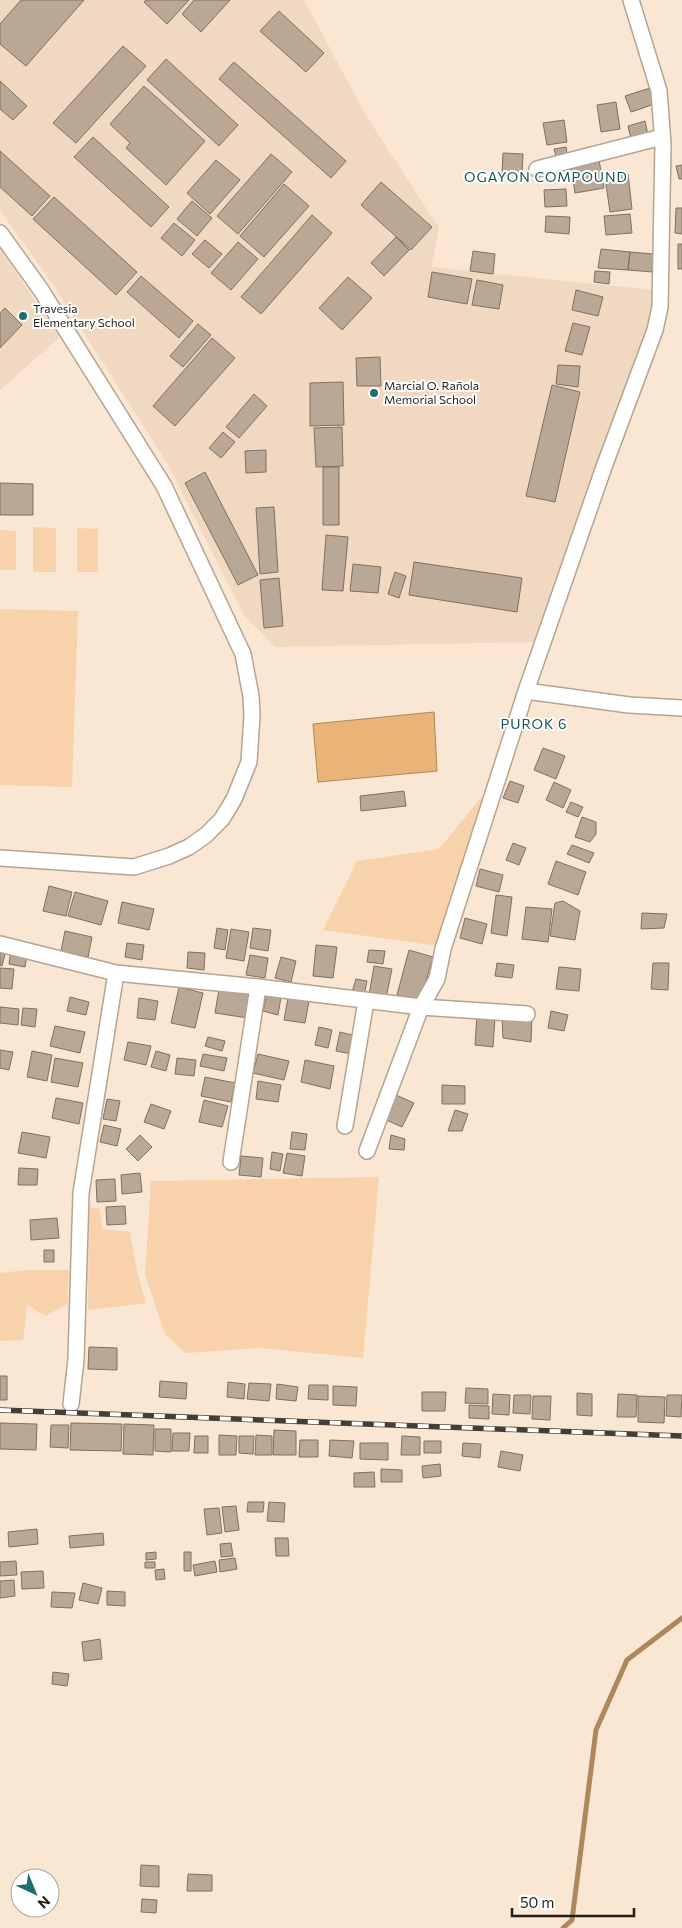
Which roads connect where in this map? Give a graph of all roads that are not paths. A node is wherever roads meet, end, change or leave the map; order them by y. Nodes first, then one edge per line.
1 (631, 0) edge
2 (662, 137) junction
3 (537, 169) dead end
4 (0, 233) edge
5 (526, 691) junction
6 (682, 708) edge
7 (0, 858) edge
8 (0, 944) edge
9 (116, 973) junction
10 (258, 987) junction
11 (366, 1001) junction
12 (422, 1007) junction
13 (527, 1014) dead end
14 (345, 1126) dead end
15 (367, 1151) dead end
16 (230, 1162) dead end
17 (71, 1404) dead end

1 - 2 street
2 - 3 street
2 - 5 street
4 - 7 street
5 - 6 street
5 - 12 street
8 - 9 street
9 - 10 street
9 - 17 street
10 - 11 street
10 - 16 street
11 - 12 street
11 - 14 street
12 - 13 street
12 - 15 street

